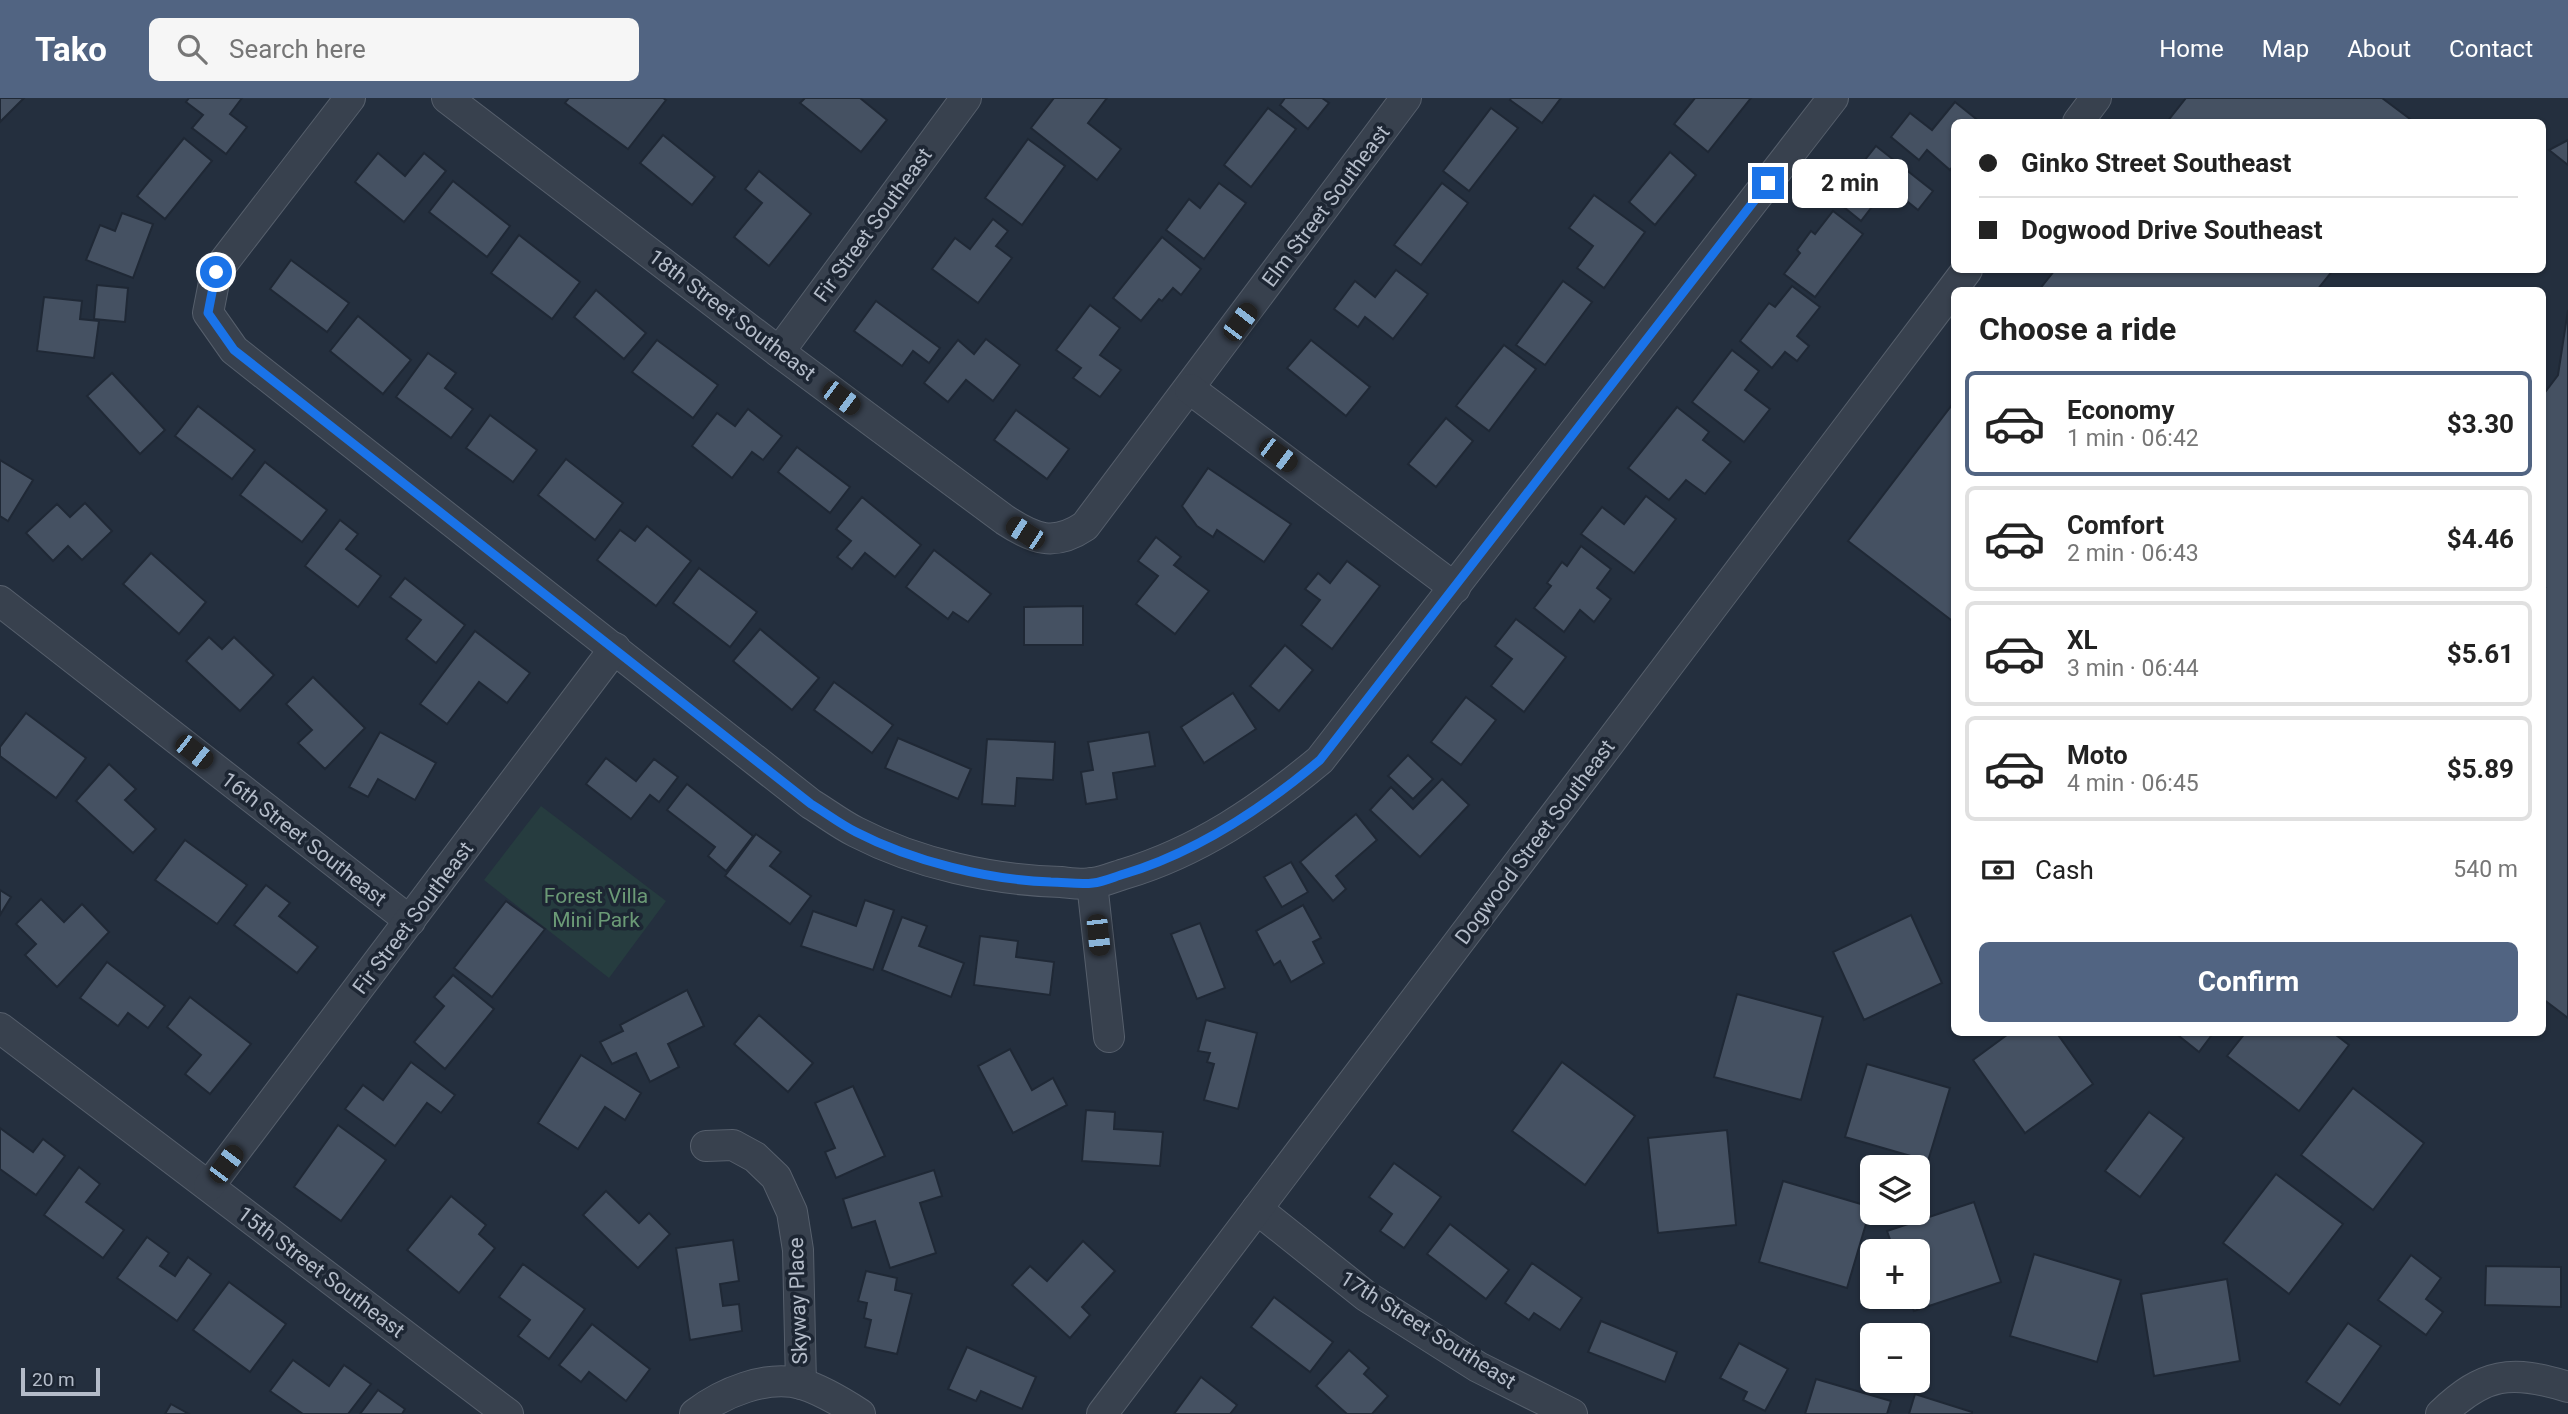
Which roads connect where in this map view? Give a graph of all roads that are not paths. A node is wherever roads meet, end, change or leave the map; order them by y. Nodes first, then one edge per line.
1 (350, 98) edge
2 (447, 98) edge
3 (966, 98) edge
4 (1406, 98) edge
5 (1833, 98) edge
6 (2096, 98) edge
7 (2080, 119) edge
8 (1966, 273) edge
9 (1955, 287) edge
10 (1951, 292) edge
11 (779, 352) junction
12 (1190, 389) junction
13 (1059, 538) joint
14 (1455, 588) junction
15 (0, 601) edge
16 (615, 648) junction
17 (1092, 883) junction
18 (410, 921) junction
19 (0, 1028) edge
20 (1109, 1037) dead end
21 (706, 1146) dead end
22 (209, 1186) junction
23 (1257, 1209) junction
24 (801, 1384) junction
25 (2568, 1387) edge
26 (508, 1414) edge
27 (695, 1414) edge
28 (860, 1414) edge
29 (1102, 1414) edge
30 (1572, 1414) edge
31 (2441, 1414) edge

1 - 16 street
2 - 11 street, 18th Street Southeast
3 - 11 street, Fir Street Southeast
4 - 12 street, Elm Street Southeast
5 - 14 street
6 - 7 street
8 - 9 street, Dogwood Street Southeast
10 - 23 street, Dogwood Street Southeast
11 - 13 street, 18th Street Southeast
12 - 13 street, Elm Street Southeast
12 - 14 street
14 - 17 street
15 - 18 street, 16th Street Southeast
16 - 17 street
16 - 18 street, Fir Street Southeast
17 - 20 street
18 - 22 street, Fir Street Southeast
19 - 22 street, 15th Street Southeast
21 - 24 street, Skyway Place
22 - 26 street, 15th Street Southeast
23 - 29 street, Dogwood Street Southeast
23 - 30 street, 17th Street Southeast
24 - 27 street
24 - 28 street
25 - 31 street

